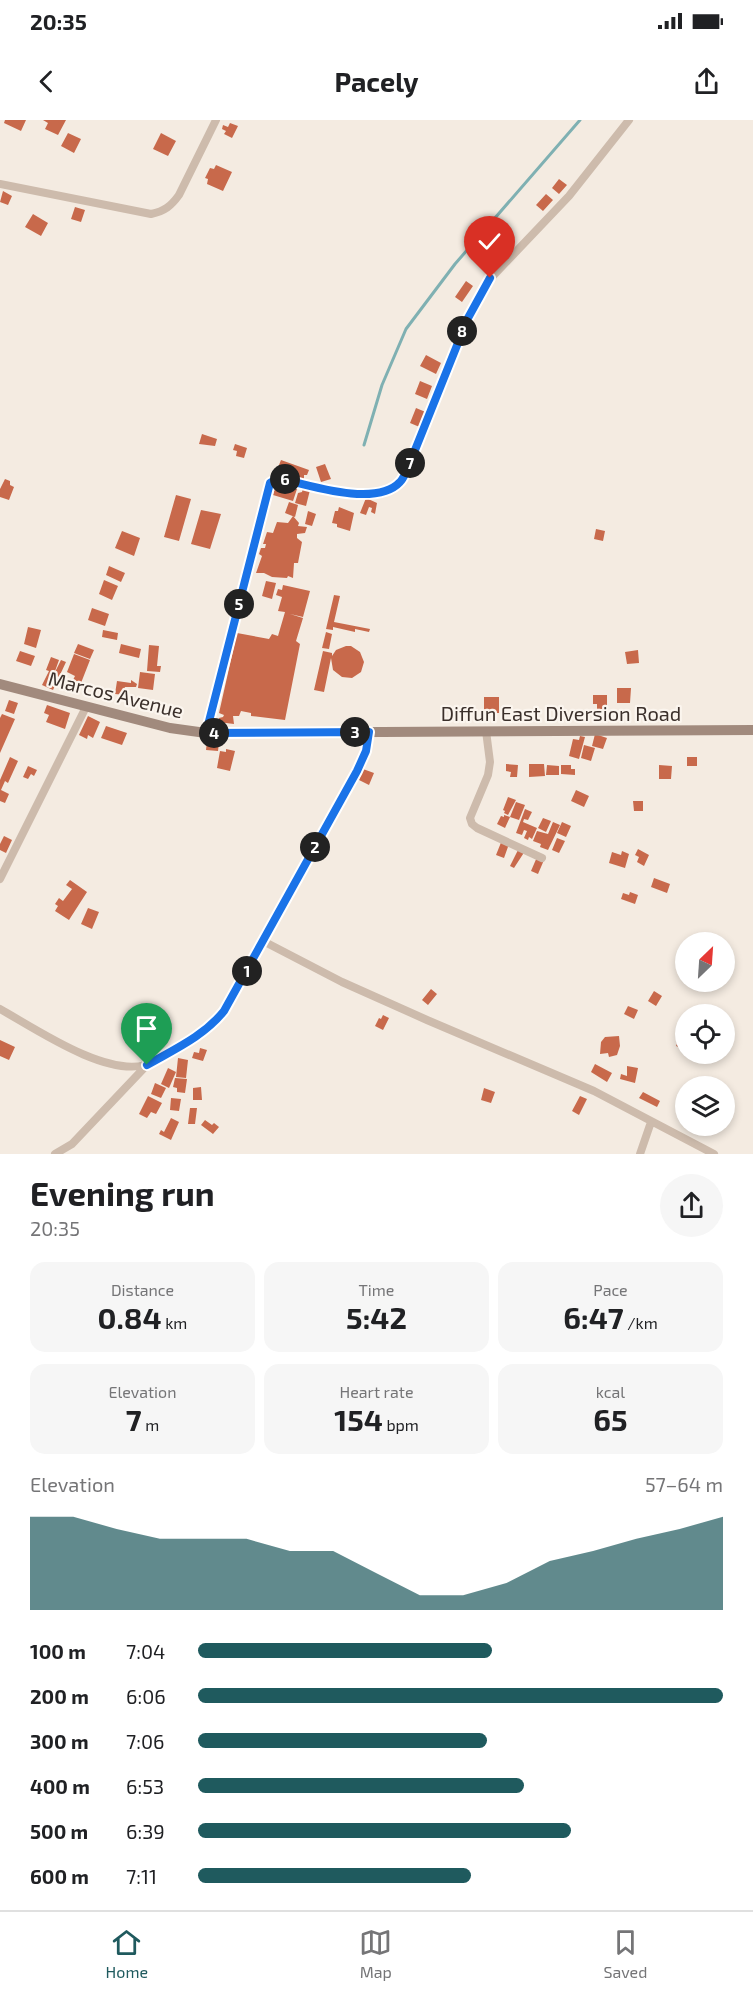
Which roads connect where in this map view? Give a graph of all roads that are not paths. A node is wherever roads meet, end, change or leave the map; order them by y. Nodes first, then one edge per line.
1 (216, 120) edge
2 (629, 120) edge
3 (0, 184) edge
4 (0, 684) edge
5 (86, 706) junction
6 (753, 730) edge
7 (486, 731) junction
8 (369, 732) junction
9 (206, 733) junction
10 (542, 858) dead end
11 (0, 879) edge
12 (263, 941) junction
13 (0, 1009) edge
14 (147, 1065) junction
15 (651, 1122) junction
16 (72, 1144) junction
17 (55, 1154) edge
18 (71, 1154) edge
19 (640, 1154) edge
20 (714, 1154) edge

1 - 3 street
2 - 9 street
4 - 5 main road, Marcos Avenue
5 - 9 main road, Marcos Avenue
5 - 11 street
6 - 7 main road, Diffun East Diversion Road
7 - 8 main road, Diffun East Diversion Road
7 - 10 street
8 - 9 main road, Marcos Avenue
8 - 12 street
12 - 14 street
12 - 15 street
13 - 14 street
14 - 16 street
15 - 19 street
15 - 20 street
16 - 17 street
16 - 18 street

